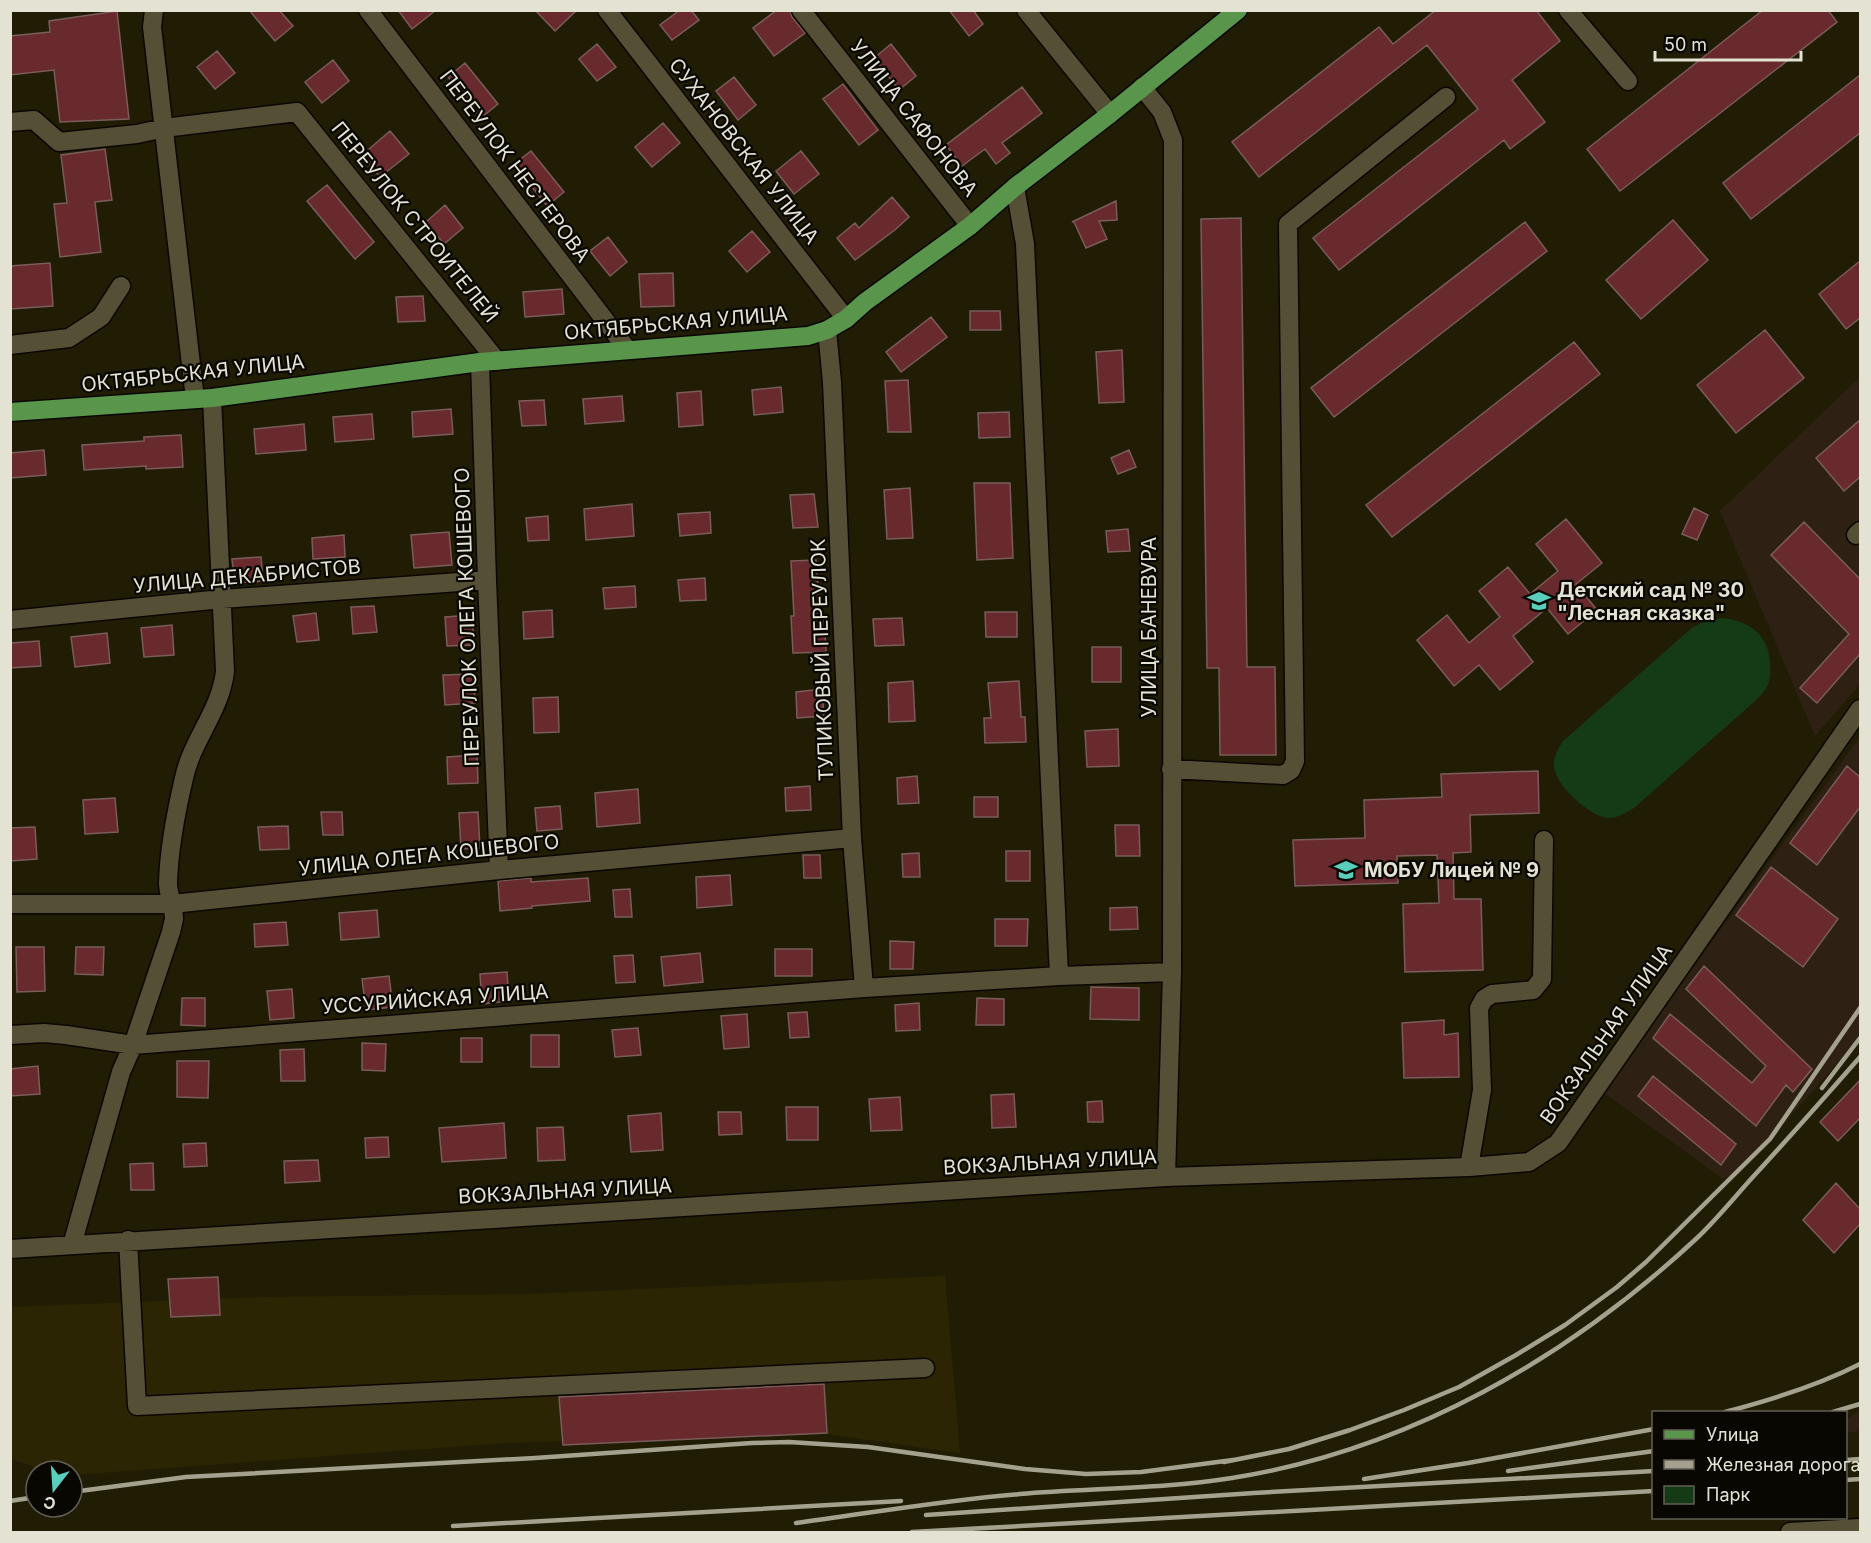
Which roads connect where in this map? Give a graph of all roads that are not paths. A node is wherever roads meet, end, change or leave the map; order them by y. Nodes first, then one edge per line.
1 (153, 10) edge
2 (368, 10) edge
3 (607, 10) edge
4 (801, 10) edge
5 (1026, 10) edge
6 (1238, 10) edge
7 (1568, 10) edge
8 (1628, 81) dead end
9 (1142, 87) junction
10 (1446, 97) dead end
11 (1110, 114) junction
12 (10, 122) edge
13 (164, 128) junction
14 (1015, 187) junction
15 (970, 226) junction
16 (122, 286) dead end
17 (846, 319) junction
18 (827, 330) junction
19 (10, 345) edge
20 (627, 349) junction
21 (489, 362) junction
22 (203, 399) junction
23 (10, 412) edge
24 (487, 580) junction
25 (222, 599) junction
26 (10, 620) edge
27 (1860, 709) edge
28 (1172, 769) junction
29 (852, 838) junction
30 (1544, 840) dead end
31 (499, 870) junction
32 (10, 904) edge
33 (172, 904) junction
34 (1172, 972) junction
35 (1059, 976) junction
36 (864, 988) junction
37 (10, 1035) edge
38 (133, 1045) junction
39 (1468, 1167) junction
40 (1166, 1177) junction
41 (128, 1240) junction
42 (72, 1245) junction
43 (10, 1249) edge
44 (925, 1368) dead end
45 (1852, 1530) edge
46 (1790, 1533) edge

1 - 13 street
2 - 20 street, ПЕРЕУЛОК НЕСТЕРОВА
3 - 17 street, СУХАНОВСКАЯ УЛИЦА
4 - 15 street, УЛИЦА САФОНОВА
5 - 11 street
6 - 9 main road, ОКТЯБРЬСКАЯ УЛИЦА
7 - 8 street
9 - 11 main road, ОКТЯБРЬСКАЯ УЛИЦА
9 - 28 street, УЛИЦА БАНЕВУРА
10 - 28 street
11 - 14 main road, ОКТЯБРЬСКАЯ УЛИЦА
12 - 13 street
13 - 21 street, ПЕРЕУЛОК СТРОИТЕЛЕЙ
13 - 22 street
14 - 15 main road, ОКТЯБРЬСКАЯ УЛИЦА
14 - 35 street
15 - 17 main road, ОКТЯБРЬСКАЯ УЛИЦА
16 - 19 street
17 - 18 main road, ОКТЯБРЬСКАЯ УЛИЦА
18 - 20 main road, ОКТЯБРЬСКАЯ УЛИЦА
18 - 29 street, ТУПИКОВЫЙ ПЕРЕУЛОК
20 - 21 main road, ОКТЯБРЬСКАЯ УЛИЦА
21 - 22 main road, ОКТЯБРЬСКАЯ УЛИЦА
21 - 24 street, ПЕРЕУЛОК ОЛЕГА КОШЕВОГО
22 - 23 main road, ОКТЯБРЬСКАЯ УЛИЦА
22 - 25 street
24 - 25 street, УЛИЦА ДЕКАБРИСТОВ
24 - 31 street, ПЕРЕУЛОК ОЛЕГА КОШЕВОГО
25 - 26 street, УЛИЦА ДЕКАБРИСТОВ
25 - 33 street
27 - 39 street, ВОКЗАЛЬНАЯ УЛИЦА
28 - 34 street, УЛИЦА БАНЕВУРА
29 - 31 street, УЛИЦА ОЛЕГА КОШЕВОГО
29 - 36 street, ТУПИКОВЫЙ ПЕРЕУЛОК
30 - 39 street
31 - 33 street, УЛИЦА ОЛЕГА КОШЕВОГО
32 - 33 street, УЛИЦА ОЛЕГА КОШЕВОГО
33 - 38 street
34 - 35 street, УССУРИЙСКАЯ УЛИЦА
34 - 40 street, УЛИЦА БАНЕВУРА
35 - 36 street, УССУРИЙСКАЯ УЛИЦА
36 - 38 street, УССУРИЙСКАЯ УЛИЦА
37 - 38 street, УССУРИЙСКАЯ УЛИЦА
38 - 42 street
39 - 40 street, ВОКЗАЛЬНАЯ УЛИЦА
40 - 41 street, ВОКЗАЛЬНАЯ УЛИЦА
41 - 42 street, ВОКЗАЛЬНАЯ УЛИЦА
41 - 44 street
42 - 43 street, ВОКЗАЛЬНАЯ УЛИЦА
45 - 46 street

